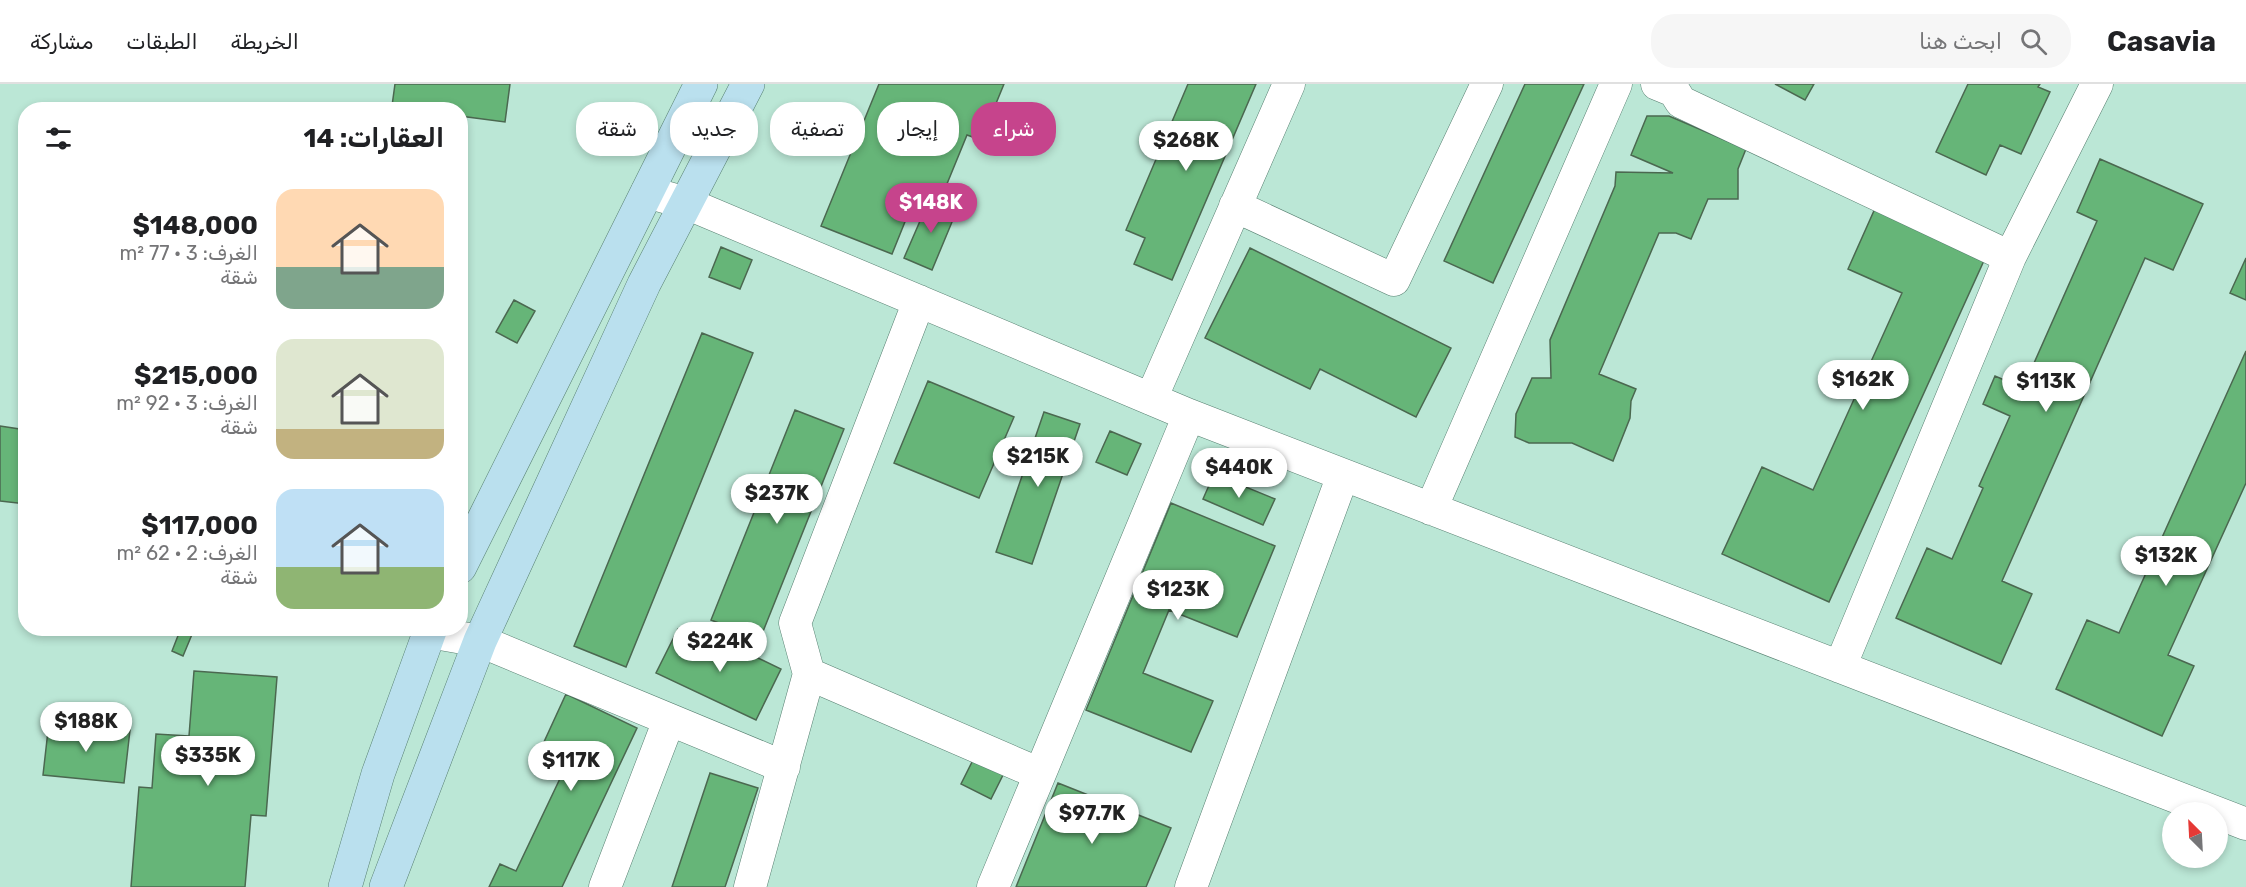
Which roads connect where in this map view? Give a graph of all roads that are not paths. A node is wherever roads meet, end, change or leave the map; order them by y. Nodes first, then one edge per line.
1 (700, 84) edge
2 (748, 84) edge
3 (1289, 84) edge
4 (1487, 84) edge
5 (1616, 84) edge
6 (2097, 84) edge
7 (1669, 86) edge
8 (647, 192) junction
9 (686, 203) junction
10 (1235, 206) junction
11 (2010, 257) junction
12 (919, 301) junction
13 (1151, 399) junction
14 (1189, 415) junction
15 (1344, 475) junction
16 (1431, 509) junction
17 (468, 551) edge
18 (428, 636) edge
19 (457, 636) edge
20 (480, 641) junction
21 (1840, 667) junction
22 (809, 674) junction
23 (669, 720) junction
24 (783, 767) junction
25 (1040, 774) junction
26 (2246, 824) edge
27 (345, 887) edge
28 (386, 887) edge
29 (605, 887) edge
30 (750, 887) edge
31 (993, 887) edge
32 (1191, 887) edge

1 - 8 main road
2 - 9 main road
3 - 10 street
4 - 10 street
5 - 16 street
6 - 11 street
7 - 11 street
8 - 9 street
8 - 17 main road
9 - 12 street
9 - 20 main road
10 - 13 street
11 - 21 street
12 - 13 street
12 - 22 street
13 - 14 street
14 - 15 street
14 - 25 street
15 - 16 street
15 - 32 street
16 - 21 street
18 - 27 main road
19 - 20 street
20 - 23 street
20 - 28 main road
21 - 26 street
22 - 24 street
22 - 25 street
23 - 24 street
23 - 29 street
24 - 30 street
25 - 31 street

